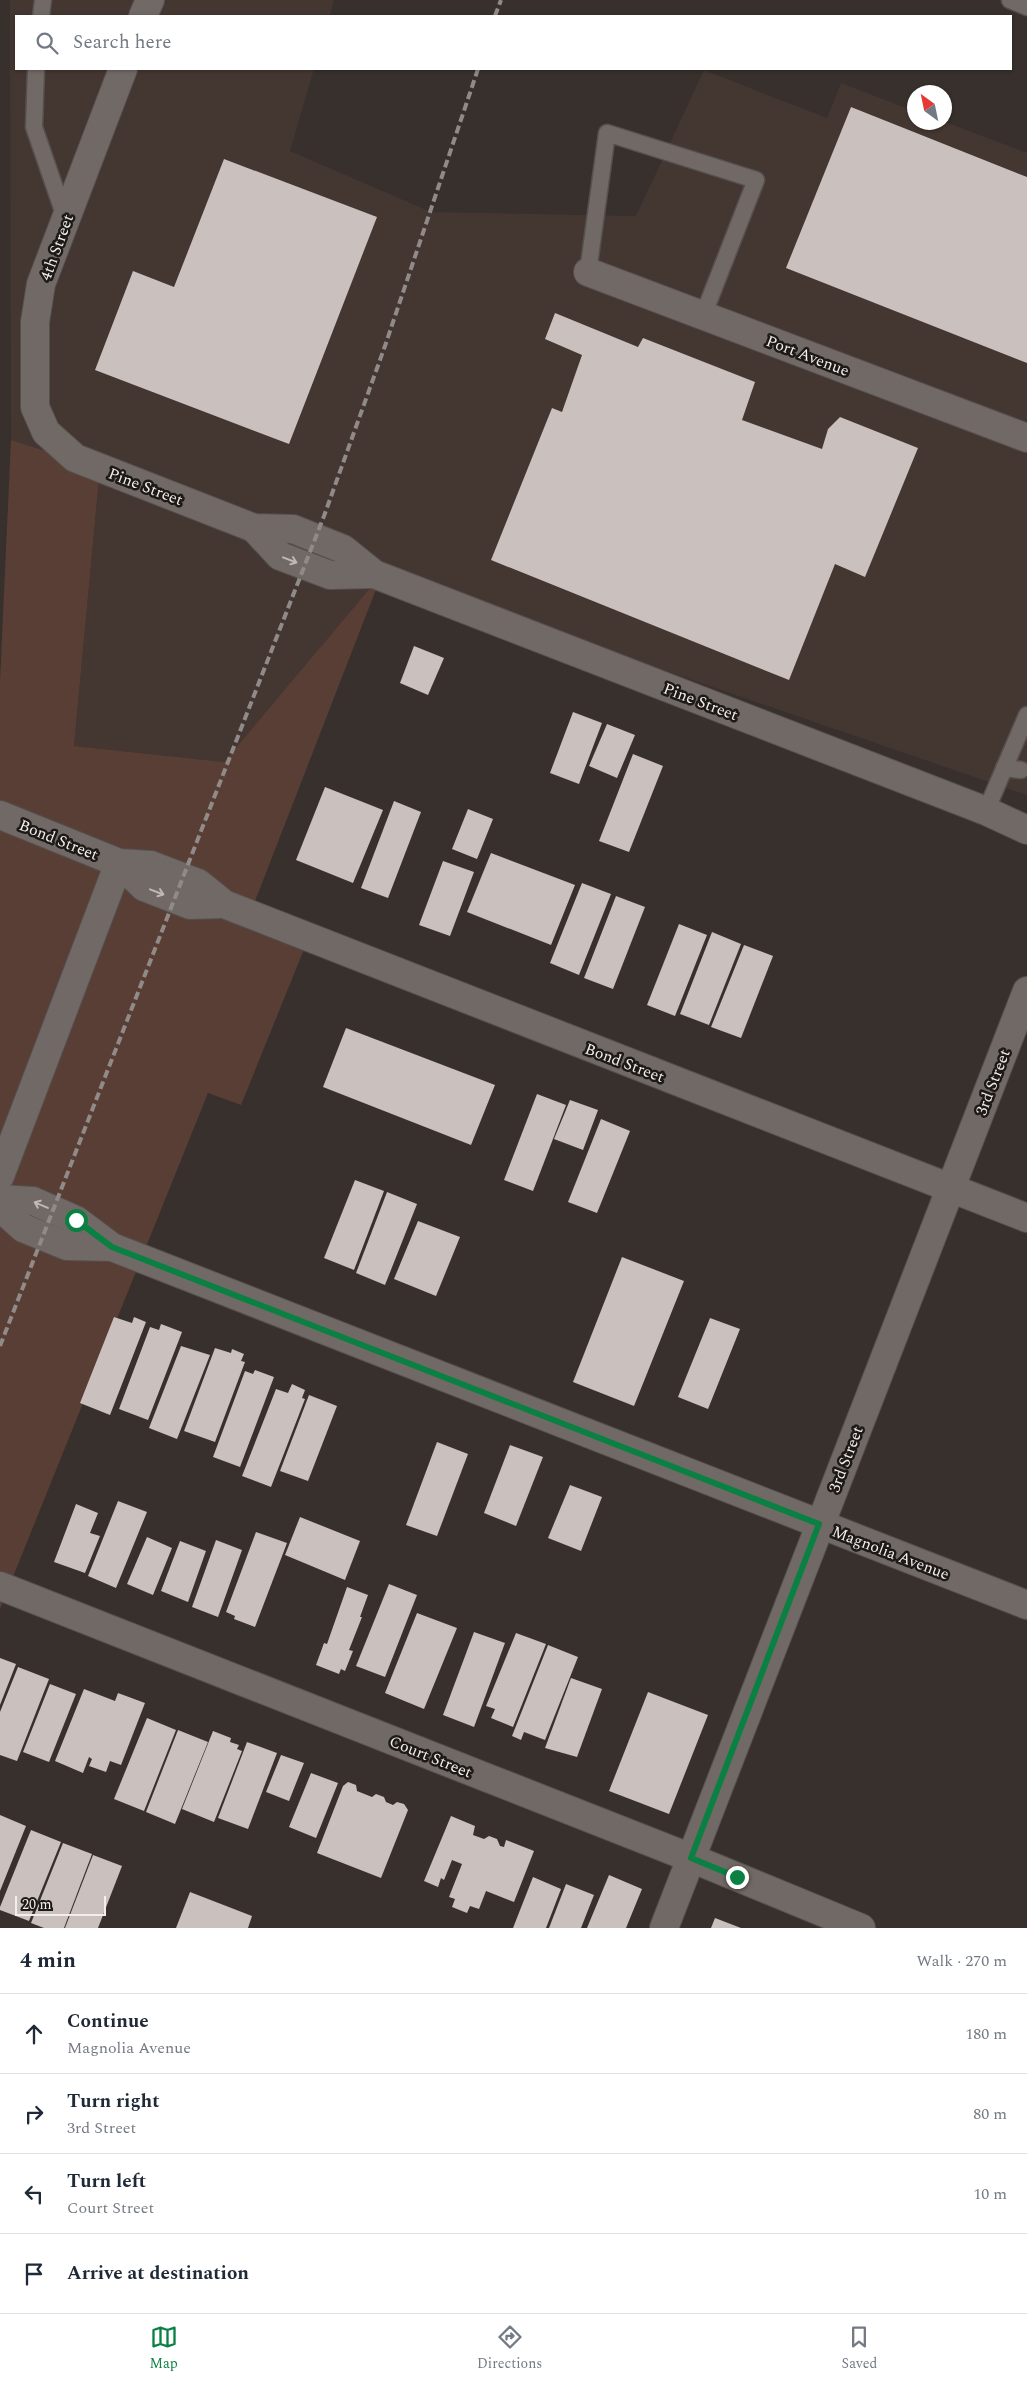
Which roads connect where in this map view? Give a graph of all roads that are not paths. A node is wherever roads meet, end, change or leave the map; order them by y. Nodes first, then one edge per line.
1 (43, 0) edge
2 (150, 0) edge
3 (1010, 0) edge
4 (1027, 6) edge
5 (41, 15) edge
6 (143, 15) edge
7 (36, 70) edge
8 (123, 70) edge
9 (66, 220) junction
10 (588, 272) joint
11 (703, 316) junction
12 (46, 432) joint
13 (1027, 438) edge
14 (1027, 715) edge
15 (1022, 738) edge
16 (1004, 768) junction
17 (1021, 770) dead end
18 (986, 811) junction
19 (0, 815) edge
20 (1027, 830) edge
21 (118, 863) junction
22 (1027, 992) edge
23 (0, 1176) edge
24 (950, 1189) junction
25 (0, 1199) edge
26 (0, 1207) edge
27 (1027, 1218) edge
28 (112, 1247) junction
29 (819, 1524) junction
30 (0, 1586) edge
31 (1027, 1605) edge
32 (691, 1858) junction
33 (664, 1928) edge
34 (861, 1928) edge

1 - 5 lane
2 - 6 street
3 - 4 lane
7 - 9 lane
8 - 9 street, 4th Street
9 - 12 street, 4th Street
10 - 11 street, Port Avenue
10 - 11 lane
11 - 13 street, Port Avenue
12 - 18 street, Pine Street
14 - 15 lane
15 - 16 lane
16 - 17 lane
16 - 18 lane
18 - 20 street, Pine Street
19 - 21 street, Bond Street
21 - 23 street
21 - 24 street, Bond Street
22 - 24 street, 3rd Street
24 - 27 street, Bond Street
24 - 29 street, 3rd Street
28 -> 25 street, Magnolia Avenue
26 - 28 street, Magnolia Avenue
28 - 29 street, Magnolia Avenue
29 - 31 street, Magnolia Avenue
29 - 32 street, 3rd Street
30 - 32 street, Court Street
32 - 33 street, 3rd Street
32 - 34 street, Court Street

